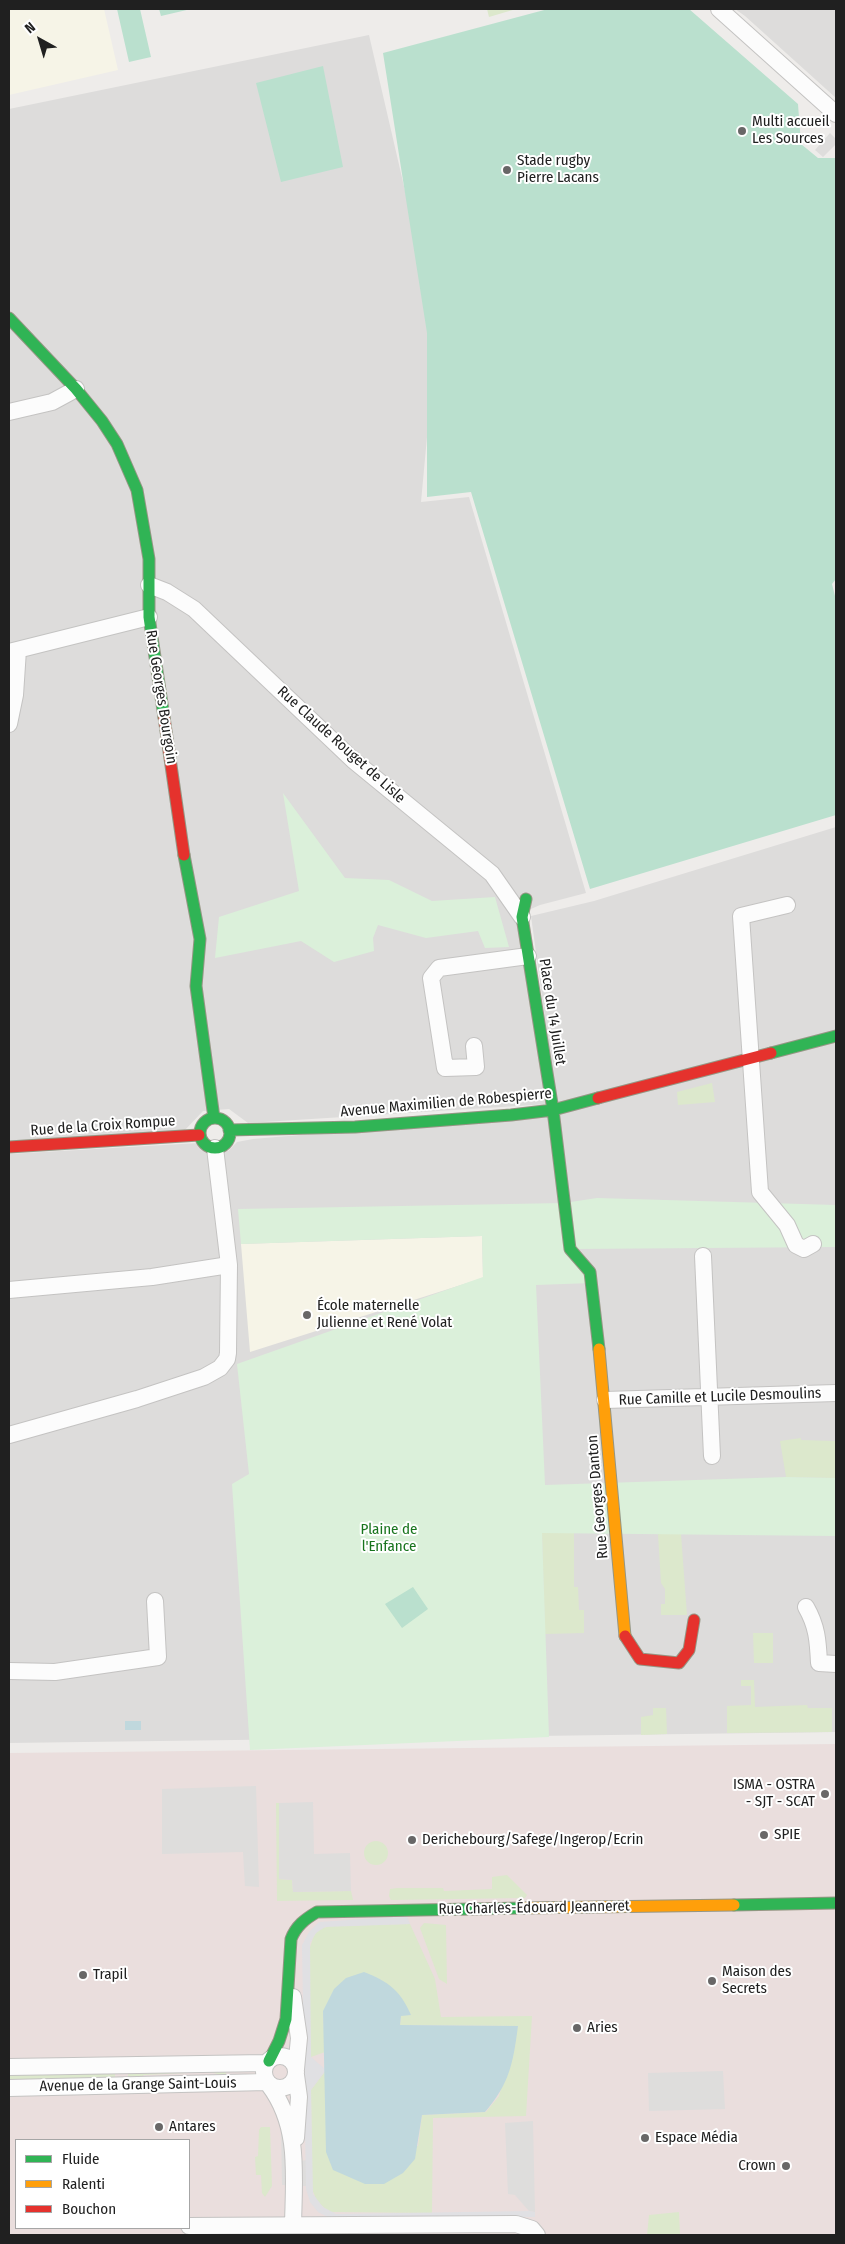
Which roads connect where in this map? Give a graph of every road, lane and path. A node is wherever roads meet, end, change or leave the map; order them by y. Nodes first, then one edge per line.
1 (719, 9) edge
2 (836, 114) edge
3 (9, 318) edge
4 (76, 389) junction
5 (9, 412) edge
6 (149, 585) junction
7 (149, 616) junction
8 (13, 651) edge
9 (9, 724) edge
10 (526, 899) dead end
11 (787, 905) dead end
12 (522, 917) junction
13 (528, 956) junction
14 (836, 1036) edge
15 (474, 1046) dead end
16 (750, 1059) junction
17 (553, 1110) junction
18 (214, 1118) junction
19 (229, 1130) junction
20 (200, 1135) junction
21 (9, 1147) edge
22 (214, 1148) junction
23 (813, 1244) dead end
24 (570, 1249) joint
25 (704, 1256) dead end
26 (229, 1265) junction
27 (9, 1290) edge
28 (836, 1393) edge
29 (707, 1397) junction
30 (605, 1400) junction
31 (9, 1435) edge
32 (712, 1456) dead end
33 (155, 1601) dead end
34 (806, 1607) dead end
35 (694, 1620) dead end
36 (836, 1664) edge
37 (9, 1671) edge
38 (836, 1903) edge
39 (290, 1986) junction
40 (267, 2062) junction
41 (9, 2067) edge
42 (296, 2072) junction
43 (268, 2083) junction
44 (9, 2088) edge
45 (293, 2155) junction
46 (293, 2225) junction
47 (190, 2226) edge
48 (537, 2235) edge

1 - 2 street
3 - 4 street, Rue Georges Bourgoin
4 - 5 street
4 - 6 street, Rue Georges Bourgoin
6 - 7 street, Rue Georges Bourgoin
6 - 12 street, Rue Claude Rouget de Lisle
7 - 8 street
7 - 18 street, Rue Georges Bourgoin
8 - 9 street
10 - 12 street, Place du 14 Juillet
11 - 16 street
12 - 13 street, Place du 14 Juillet
13 - 15 street
13 - 17 street, Place du 14 Juillet
14 - 16 street, Avenue Maximilien de Robespierre
16 - 17 street, Avenue Maximilien de Robespierre
16 - 23 street
17 - 19 street, Avenue Maximilien de Robespierre
17 - 24 street, Place du 14 Juillet
18 - 19 street
18 - 20 street
19 - 22 street
20 - 21 street, Rue de la Croix Rompue
20 - 22 street
22 - 26 street
24 - 30 street, Rue Georges Danton
25 - 29 street
26 - 27 street
26 - 31 street
28 - 29 street, Rue Camille et Lucile Desmoulins
29 - 30 street, Rue Camille et Lucile Desmoulins
29 - 32 street
30 - 35 street, Rue Georges Danton
33 - 37 street
34 - 36 street
38 - 39 street, Rue Charles-Édouard Jeanneret
39 - 40 street, Rue Charles-Édouard Jeanneret
39 - 42 street, Rue Charles-Édouard Jeanneret
40 - 41 street, Avenue de la Grange Saint-Louis
40 - 42 street
40 - 43 street
42 - 43 street
42 - 45 street, Rue Charles-Édouard Jeanneret
43 - 44 street, Avenue de la Grange Saint-Louis
43 - 45 street
45 - 46 street
46 - 47 street
46 - 48 street

